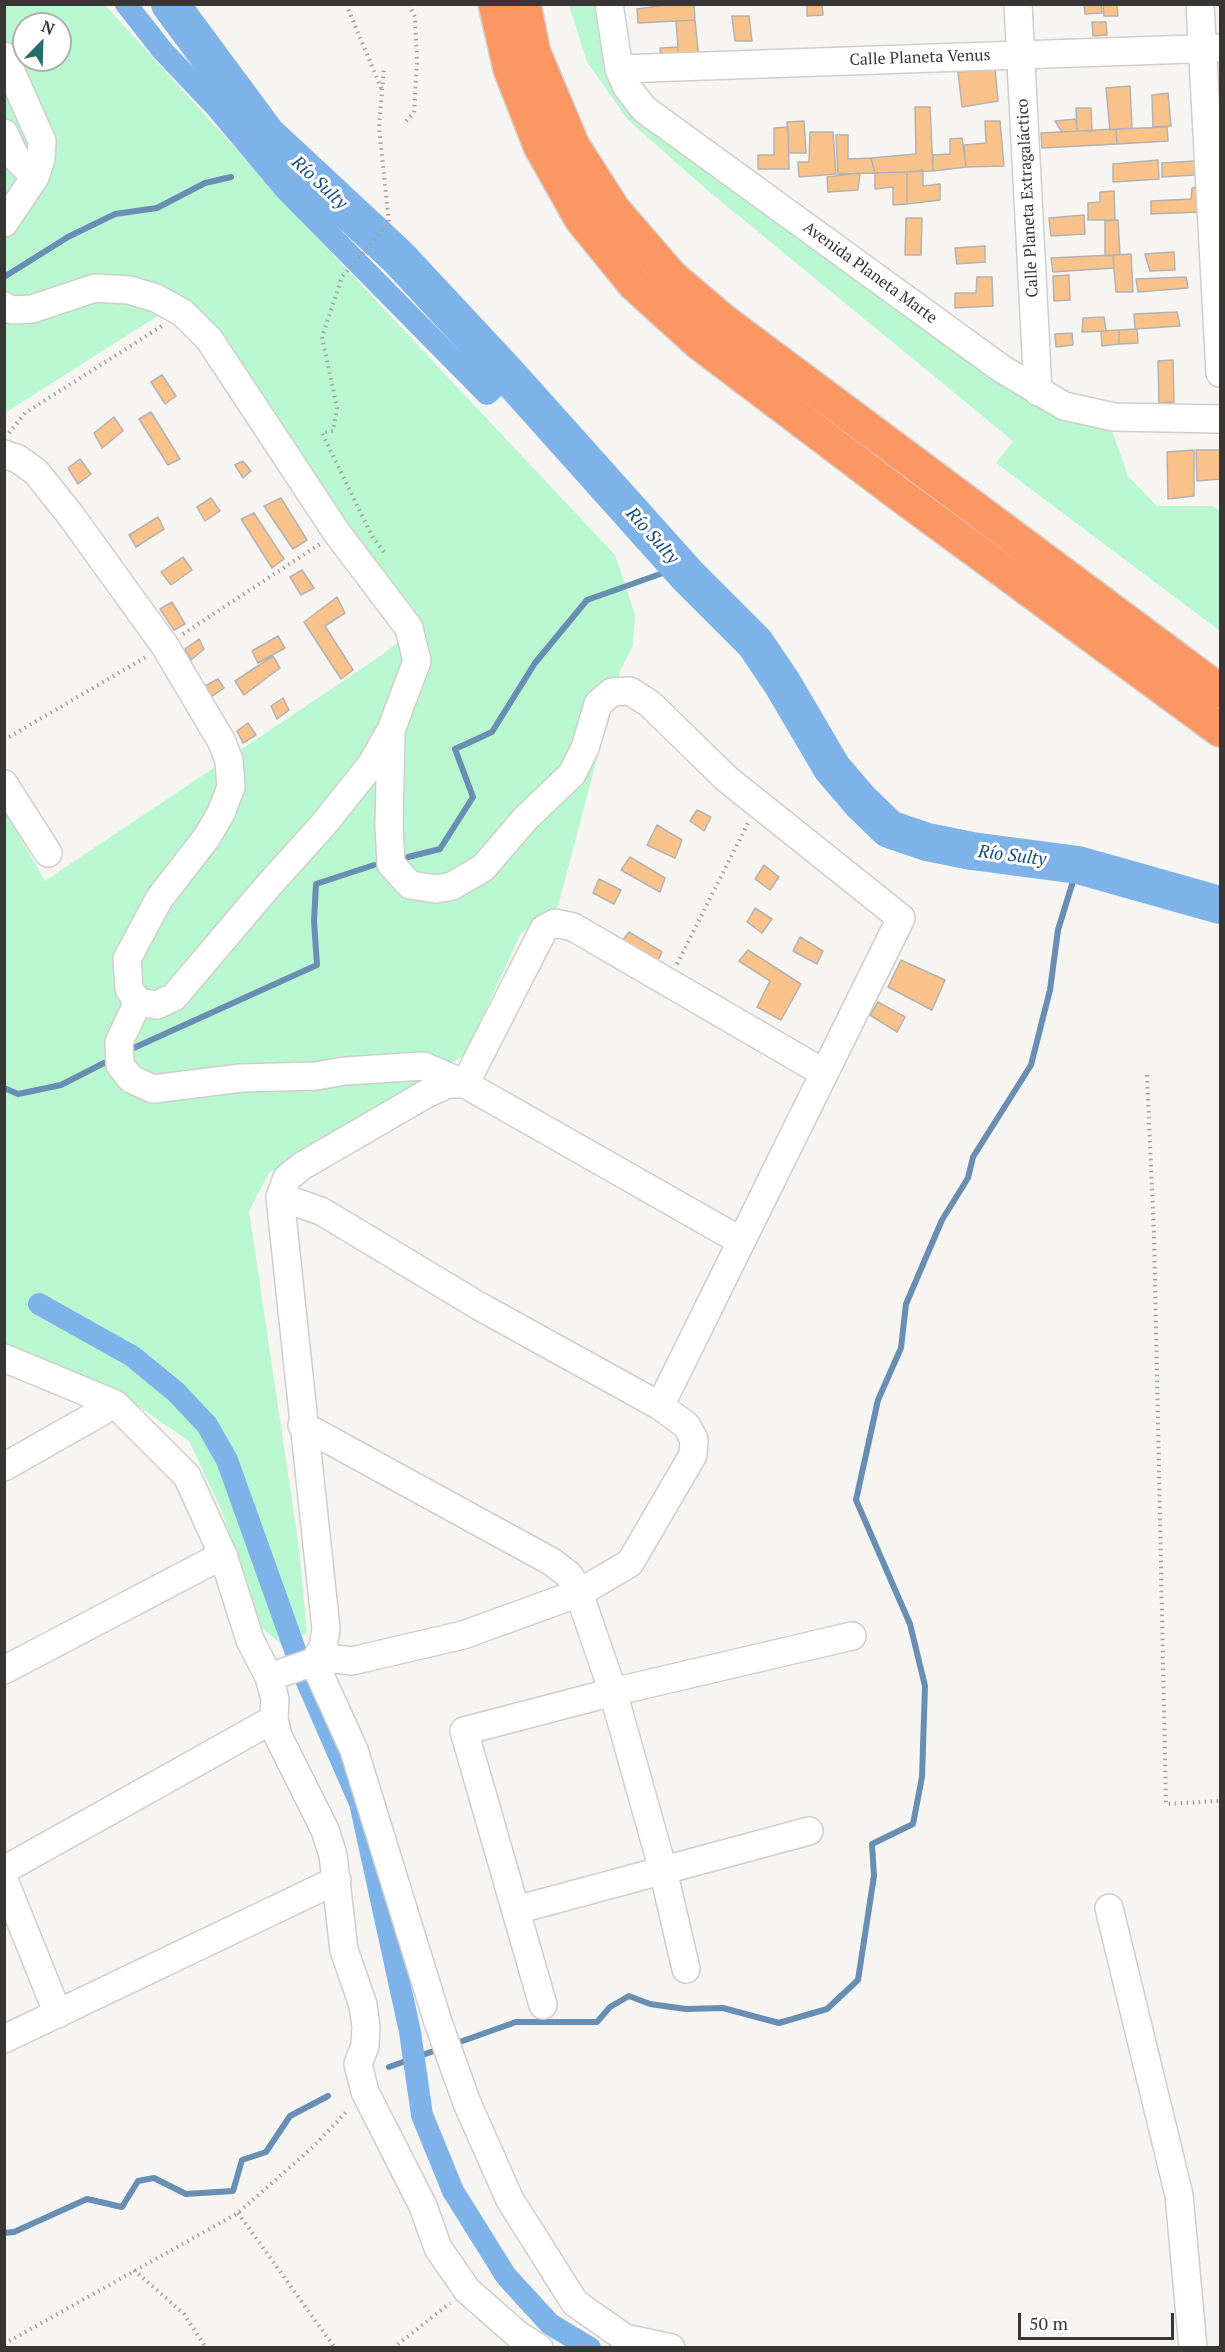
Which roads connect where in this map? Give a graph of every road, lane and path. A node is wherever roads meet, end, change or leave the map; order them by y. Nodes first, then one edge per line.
1 (346, 4) edge
2 (409, 4) edge
3 (495, 4) edge
4 (524, 4) edge
5 (609, 4) edge
6 (1018, 4) edge
7 (1200, 4) edge
8 (1212, 49) edge
9 (1020, 54) junction
10 (4, 56) edge
11 (384, 67) dead end
12 (620, 69) junction
13 (382, 90) junction
14 (406, 121) dead end
15 (4, 133) edge
16 (35, 177) junction
17 (4, 223) edge
18 (4, 306) edge
19 (183, 313) junction
20 (1221, 373) edge
21 (1038, 392) junction
22 (1221, 419) edge
23 (4, 442) edge
24 (4, 454) edge
25 (386, 555) dead end
26 (1221, 691) edge
27 (391, 730) junction
28 (1221, 730) edge
29 (4, 784) edge
30 (758, 804) junction
31 (48, 853) dead end
32 (668, 982) junction
33 (138, 1002) junction
34 (824, 1073) junction
35 (1148, 1075) dead end
36 (465, 1084) junction
37 (280, 1197) junction
38 (741, 1241) junction
39 (4, 1358) edge
40 (115, 1404) junction
41 (660, 1406) junction
42 (302, 1425) junction
43 (4, 1467) edge
44 (223, 1555) junction
45 (579, 1593) junction
46 (852, 1636) dead end
47 (317, 1659) junction
48 (4, 1670) edge
49 (269, 1677) junction
50 (612, 1692) junction
51 (273, 1719) junction
52 (1221, 1801) edge
53 (809, 1831) dead end
54 (4, 1870) edge
55 (663, 1870) junction
56 (4, 1880) edge
57 (337, 1880) junction
58 (1109, 1908) dead end
59 (516, 1911) junction
60 (686, 1969) dead end
61 (543, 2006) dead end
62 (58, 2014) junction
63 (4, 2039) edge
64 (364, 2092) junction
65 (238, 2213) junction
66 (134, 2270) junction
67 (467, 2290) junction
68 (4, 2344) edge
69 (206, 2348) edge
70 (335, 2348) edge
71 (393, 2348) edge
72 (539, 2348) edge
73 (671, 2348) edge
74 (1193, 2348) edge

1 - 13 path
2 - 14 path
3 - 28 highway
4 - 26 highway
5 - 12 street, Avenida Planeta Marte
6 - 9 street, Calle Planeta Extragaláctico
7 - 8 street
8 - 9 street, Calle Planeta Venus
8 - 20 street
9 - 12 street, Calle Planeta Venus
9 - 21 street, Calle Planeta Extragaláctico
10 - 16 street
11 - 13 path
12 - 21 street, Avenida Planeta Marte
13 - 25 path
15 - 16 street
16 - 17 street
18 - 19 street
19 - 23 path
19 - 27 street
21 - 22 street, Avenida Planeta Marte
24 - 33 street
27 - 30 street
27 - 33 street
29 - 31 street
30 - 32 path
30 - 34 street
32 - 34 street
32 - 36 street
33 - 36 street
34 - 38 street
35 - 52 path
36 - 37 street
36 - 38 street
37 - 41 street
37 - 42 street
38 - 41 street
39 - 40 street
40 - 43 street
40 - 44 street
41 - 45 street
42 - 45 street
42 - 47 street
44 - 48 street
44 - 49 street
45 - 47 street
45 - 50 street
46 - 50 street
47 - 49 street
47 - 73 street
49 - 51 street
50 - 55 street
50 - 59 street
51 - 54 street
51 - 57 street
53 - 55 street
55 - 59 street
55 - 60 street
56 - 62 street
57 - 62 street
57 - 64 street
58 - 74 street
59 - 61 street
62 - 63 street
64 - 65 path
64 - 67 street
65 - 66 path
65 - 70 path
66 - 68 path
66 - 69 path
67 - 71 path
67 - 72 street

